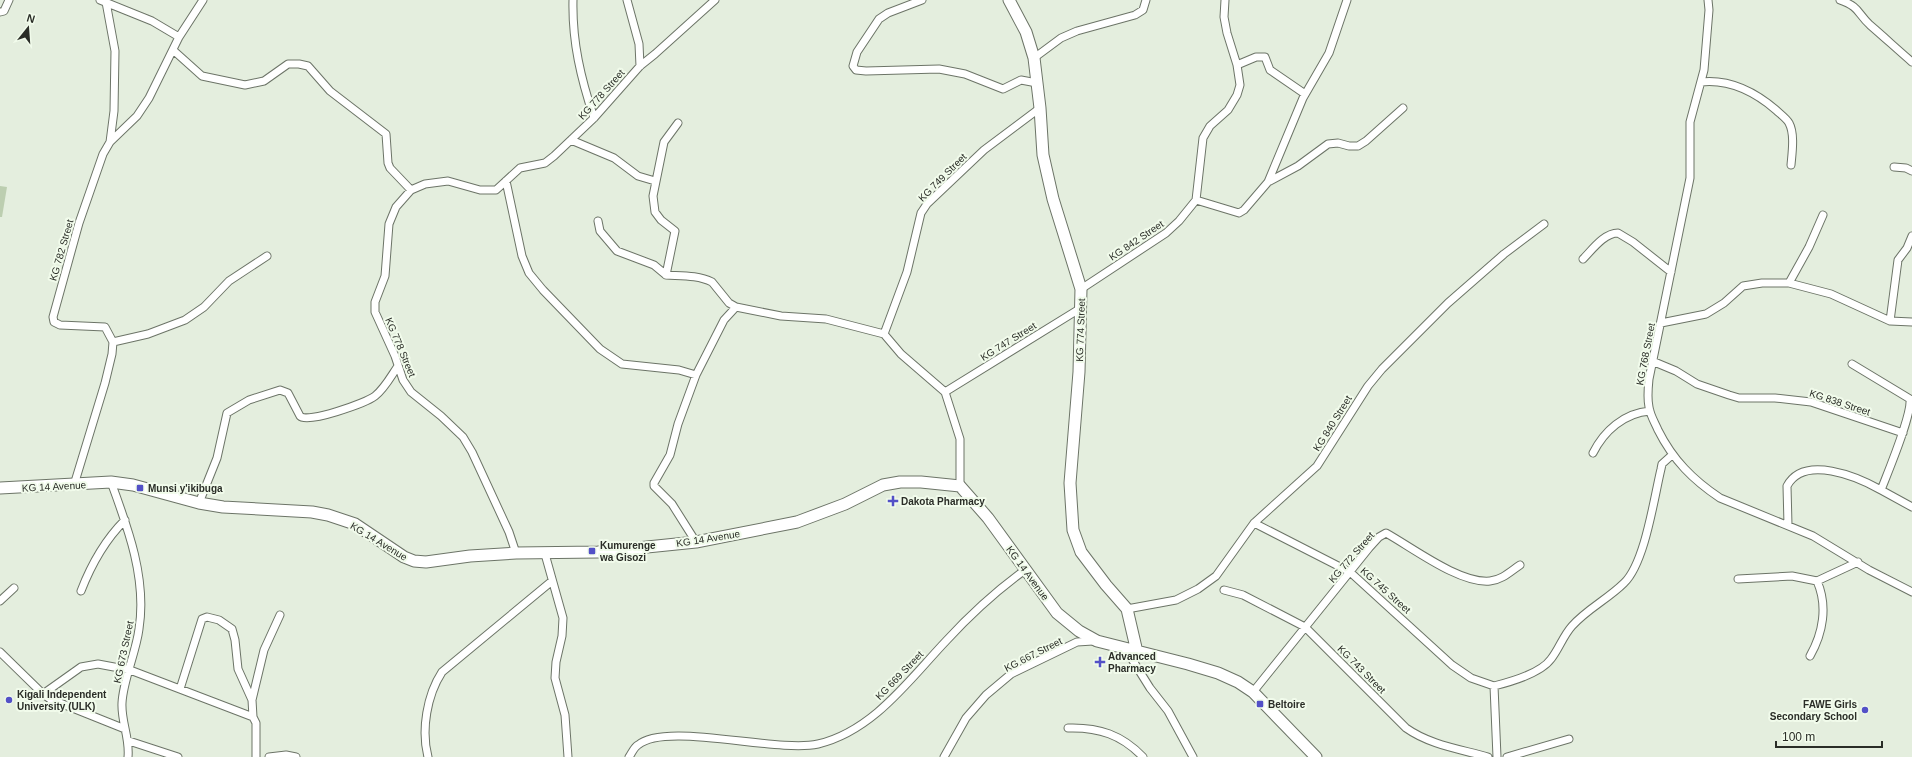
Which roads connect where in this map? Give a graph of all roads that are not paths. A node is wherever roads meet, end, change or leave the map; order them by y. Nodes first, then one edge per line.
1 (9, 0) edge
2 (202, 0) edge
3 (573, 0) edge
4 (627, 0) edge
5 (715, 0) edge
6 (922, 0) edge
7 (1009, 0) edge
8 (1146, 0) edge
9 (1225, 0) edge
10 (1347, 0) edge
11 (1708, 0) edge
12 (1840, 0) edge
13 (103, 1) edge
14 (0, 12) edge
15 (179, 37) junction
16 (173, 50) junction
17 (1034, 58) junction
18 (1912, 62) edge
19 (1237, 65) junction
20 (640, 66) junction
21 (1701, 82) junction
22 (1037, 83) junction
23 (1305, 94) junction
24 (1040, 108) junction
25 (1403, 108) dead end
26 (594, 118) junction
27 (678, 123) dead end
28 (571, 140) junction
29 (110, 142) junction
30 (1790, 165) dead end
31 (1894, 167) dead end
32 (1912, 171) edge
33 (506, 181) junction
34 (655, 181) junction
35 (1268, 182) junction
36 (411, 190) junction
37 (1196, 200) junction
38 (1823, 215) dead end
39 (598, 221) dead end
40 (1544, 224) dead end
41 (1912, 236) edge
42 (267, 256) dead end
43 (1583, 259) dead end
44 (1671, 272) junction
45 (666, 275) junction
46 (1789, 283) junction
47 (1081, 289) junction
48 (736, 306) junction
49 (1081, 308) junction
50 (1890, 321) junction
51 (1912, 322) edge
52 (1661, 323) junction
53 (884, 334) junction
54 (113, 342) junction
55 (1652, 361) junction
56 (1852, 364) dead end
57 (398, 366) junction
58 (696, 375) junction
59 (945, 392) junction
60 (1650, 411) junction
61 (1903, 433) junction
62 (1593, 453) dead end
63 (1672, 455) junction
64 (111, 482) junction
65 (74, 485) junction
66 (960, 486) junction
67 (0, 488) edge
68 (1881, 490) junction
69 (199, 503) junction
70 (1912, 507) edge
71 (125, 520) junction
72 (1254, 523) junction
73 (1788, 525) junction
74 (696, 542) junction
75 (516, 553) junction
76 (545, 554) junction
77 (1858, 562) junction
78 (1520, 565) dead end
79 (1025, 570) junction
80 (1350, 572) junction
81 (1738, 579) dead end
82 (552, 581) junction
83 (1817, 581) junction
84 (14, 588) dead end
85 (1224, 590) dead end
86 (80, 591) dead end
87 (1912, 592) edge
88 (0, 601) edge
89 (1127, 609) junction
90 (280, 615) dead end
91 (1305, 627) junction
92 (1098, 641) junction
93 (1125, 648) junction
94 (0, 652) edge
95 (1137, 652) junction
96 (1810, 656) dead end
97 (130, 670) junction
98 (1494, 686) junction
99 (180, 689) junction
100 (1252, 692) junction
101 (43, 694) junction
102 (252, 700) junction
103 (253, 717) junction
104 (1068, 728) dead end
105 (125, 729) junction
106 (1569, 739) dead end
107 (129, 742) junction
108 (128, 757) edge
109 (178, 757) edge
110 (256, 757) edge
111 (269, 757) edge
112 (296, 757) edge
113 (428, 757) edge
114 (568, 757) edge
115 (629, 757) edge
116 (944, 757) edge
117 (1143, 757) edge
118 (1193, 757) edge
119 (1315, 757) edge
120 (1488, 757) edge
121 (1497, 757) edge
122 (1507, 757) edge

1 - 14 street
2 - 15 street, KG 782 Street
3 - 26 street
4 - 20 street
5 - 20 street, KG 778 Street
6 - 22 street
7 - 17 main road, KG 774 Street
8 - 17 street
9 - 19 street
10 - 23 street
11 - 21 street, KG 768 Street
12 - 18 street
13 - 15 street
13 - 29 street
15 - 16 street, KG 782 Street
16 - 29 street, KG 782 Street
16 - 36 street
17 - 22 main road, KG 774 Street
19 - 23 street
19 - 37 street
20 - 26 street, KG 778 Street
21 - 30 street
21 - 44 street, KG 768 Street
22 - 24 main road, KG 774 Street
23 - 35 street
24 - 47 main road, KG 774 Street
24 - 53 street, KG 749 Street
25 - 35 street
26 - 28 street, KG 778 Street
27 - 34 street
28 - 33 street, KG 778 Street
28 - 34 street
29 - 54 street, KG 782 Street
31 - 32 street
33 - 36 street, KG 778 Street
33 - 58 street
34 - 45 street
35 - 37 street
36 - 57 street, KG 778 Street
37 - 47 street, KG 842 Street
38 - 46 street
39 - 45 street
40 - 72 street, KG 840 Street
41 - 50 street
42 - 54 street
43 - 44 street
44 - 52 street, KG 768 Street
45 - 48 street
46 - 50 street
46 - 52 street
47 - 49 main road, KG 774 Street
48 - 53 street
48 - 58 street
49 - 59 street, KG 747 Street
49 - 89 main road, KG 774 Street
50 - 51 street
52 - 55 street, KG 768 Street
53 - 59 street
54 - 65 street
55 - 60 street, KG 768 Street
55 - 61 street, KG 838 Street
56 - 61 street
57 - 69 street
57 - 75 street, KG 778 Street
58 - 74 street
59 - 66 street
60 - 62 street
60 - 63 street, KG 768 Street
61 - 68 street
63 - 73 street, KG 768 Street
63 - 98 street
64 - 65 main road, KG 14 Avenue
64 - 69 main road, KG 14 Avenue
64 - 71 street, KG 673 Street
65 - 67 main road, KG 14 Avenue
66 - 74 main road, KG 14 Avenue
66 - 79 main road, KG 14 Avenue
68 - 70 street
68 - 73 street
69 - 75 main road, KG 14 Avenue
71 - 86 street
71 - 97 street, KG 673 Street
72 - 80 street, KG 745 Street
72 - 89 street, KG 840 Street
73 - 77 street, KG 768 Street
74 - 76 main road, KG 14 Avenue
75 - 76 main road, KG 14 Avenue
76 - 82 street
77 - 83 street
77 - 87 street, KG 768 Street
78 - 80 street, KG 772 Street
79 - 92 main road, KG 14 Avenue
79 - 115 street, KG 669 Street
80 - 91 street, KG 772 Street
80 - 98 street, KG 745 Street
81 - 83 street
82 - 113 street
82 - 114 street
83 - 96 street
84 - 88 street
85 - 91 street, KG 743 Street
89 - 95 main road, KG 774 Street
90 - 102 street
91 - 100 street, KG 772 Street
91 - 120 street, KG 743 Street
92 - 93 main road, KG 14 Avenue
92 - 116 street, KG 667 Street
93 - 95 main road, KG 14 Avenue
93 - 118 street
94 - 101 street
95 - 100 main road, KG 14 Avenue
97 - 99 street
97 - 101 street
97 - 105 street, KG 673 Street
98 - 121 street
99 - 102 street
99 - 103 street
100 - 119 main road, KG 14 Avenue
101 - 105 street
102 - 103 street
103 - 110 street
104 - 117 street
105 - 107 street, KG 673 Street
106 - 122 street
107 - 108 street, KG 673 Street
107 - 109 street
111 - 112 street

